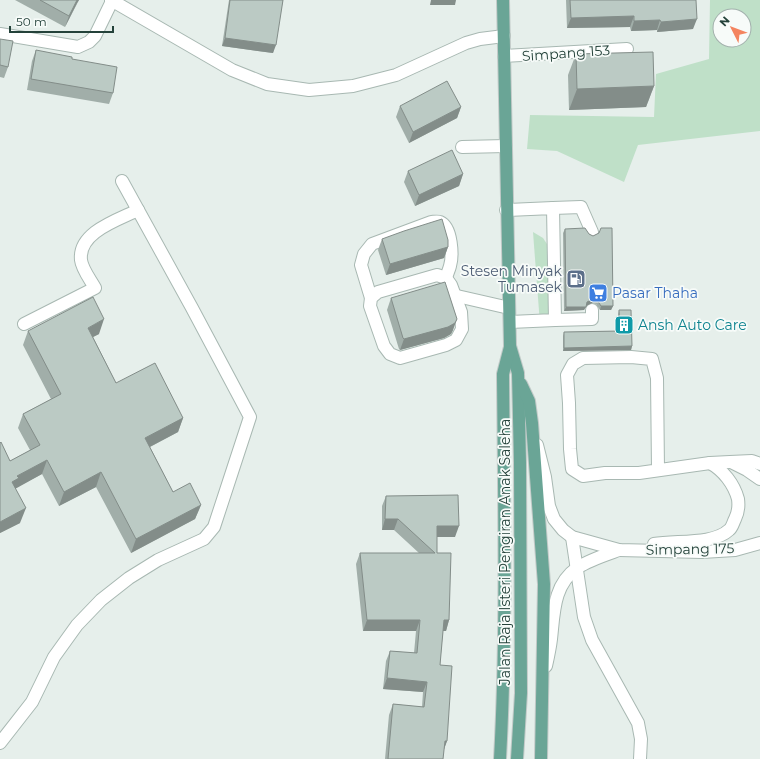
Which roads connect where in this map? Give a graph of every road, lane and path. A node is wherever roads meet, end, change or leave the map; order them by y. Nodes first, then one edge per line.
1 (112, 0) edge
2 (503, 0) edge
3 (0, 34) edge
4 (504, 36) junction
5 (627, 49) dead end
6 (504, 56) junction
7 (506, 146) junction
8 (462, 147) dead end
9 (122, 181) dead end
10 (553, 208) junction
11 (138, 210) junction
12 (506, 210) junction
13 (592, 232) dead end
14 (446, 278) junction
15 (456, 296) junction
16 (370, 298) junction
17 (509, 308) junction
18 (592, 310) dead end
19 (556, 320) junction
20 (510, 322) junction
21 (24, 324) dead end
22 (510, 346) junction
23 (518, 379) junction
24 (532, 424) junction
25 (730, 462) junction
26 (710, 463) junction
27 (760, 464) edge
28 (658, 470) junction
29 (760, 480) edge
30 (572, 537) junction
31 (760, 542) edge
32 (622, 550) junction
33 (577, 568) junction
34 (542, 687) junction
35 (0, 743) edge
36 (500, 759) edge
37 (517, 759) edge
38 (541, 759) edge
39 (640, 759) edge

1 - 3 street
1 - 4 street
2 - 4 main road, Jalan Raja Isteri Pengiran Anak Saleha
4 - 6 main road, Jalan Raja Isteri Pengiran Anak Saleha
5 - 6 street, Simpang 153
6 - 7 main road, Jalan Raja Isteri Pengiran Anak Saleha
7 - 8 street
7 - 12 main road, Jalan Raja Isteri Pengiran Anak Saleha
9 - 11 street
10 - 12 street
10 - 13 street
10 - 19 street
11 - 21 street
11 - 35 street
12 - 17 main road, Jalan Raja Isteri Pengiran Anak Saleha
14 - 15 street
14 - 16 street
14 - 16 street
15 - 16 street
15 - 17 street
17 - 20 main road, Jalan Raja Isteri Pengiran Anak Saleha
18 - 19 street
19 - 20 street
20 - 22 main road, Jalan Raja Isteri Pengiran Anak Saleha
22 - 23 main road, Jalan Raja Isteri Pengiran Anak Saleha
22 - 36 main road, Jalan Raja Isteri Pengiran Anak Saleha
23 - 24 main road
23 - 37 main road, Jalan Raja Isteri Pengiran Anak Saleha
24 - 30 street, Simpang 175
24 - 34 main road
25 - 26 street
25 - 27 street
25 - 29 street
26 - 28 street
26 - 32 street
28 - 28 street
30 - 32 street, Simpang 175
30 - 33 street
31 - 32 street, Simpang 175
32 - 33 street, Simpang 175
33 - 34 street, Simpang 175
33 - 39 street
34 - 38 main road

